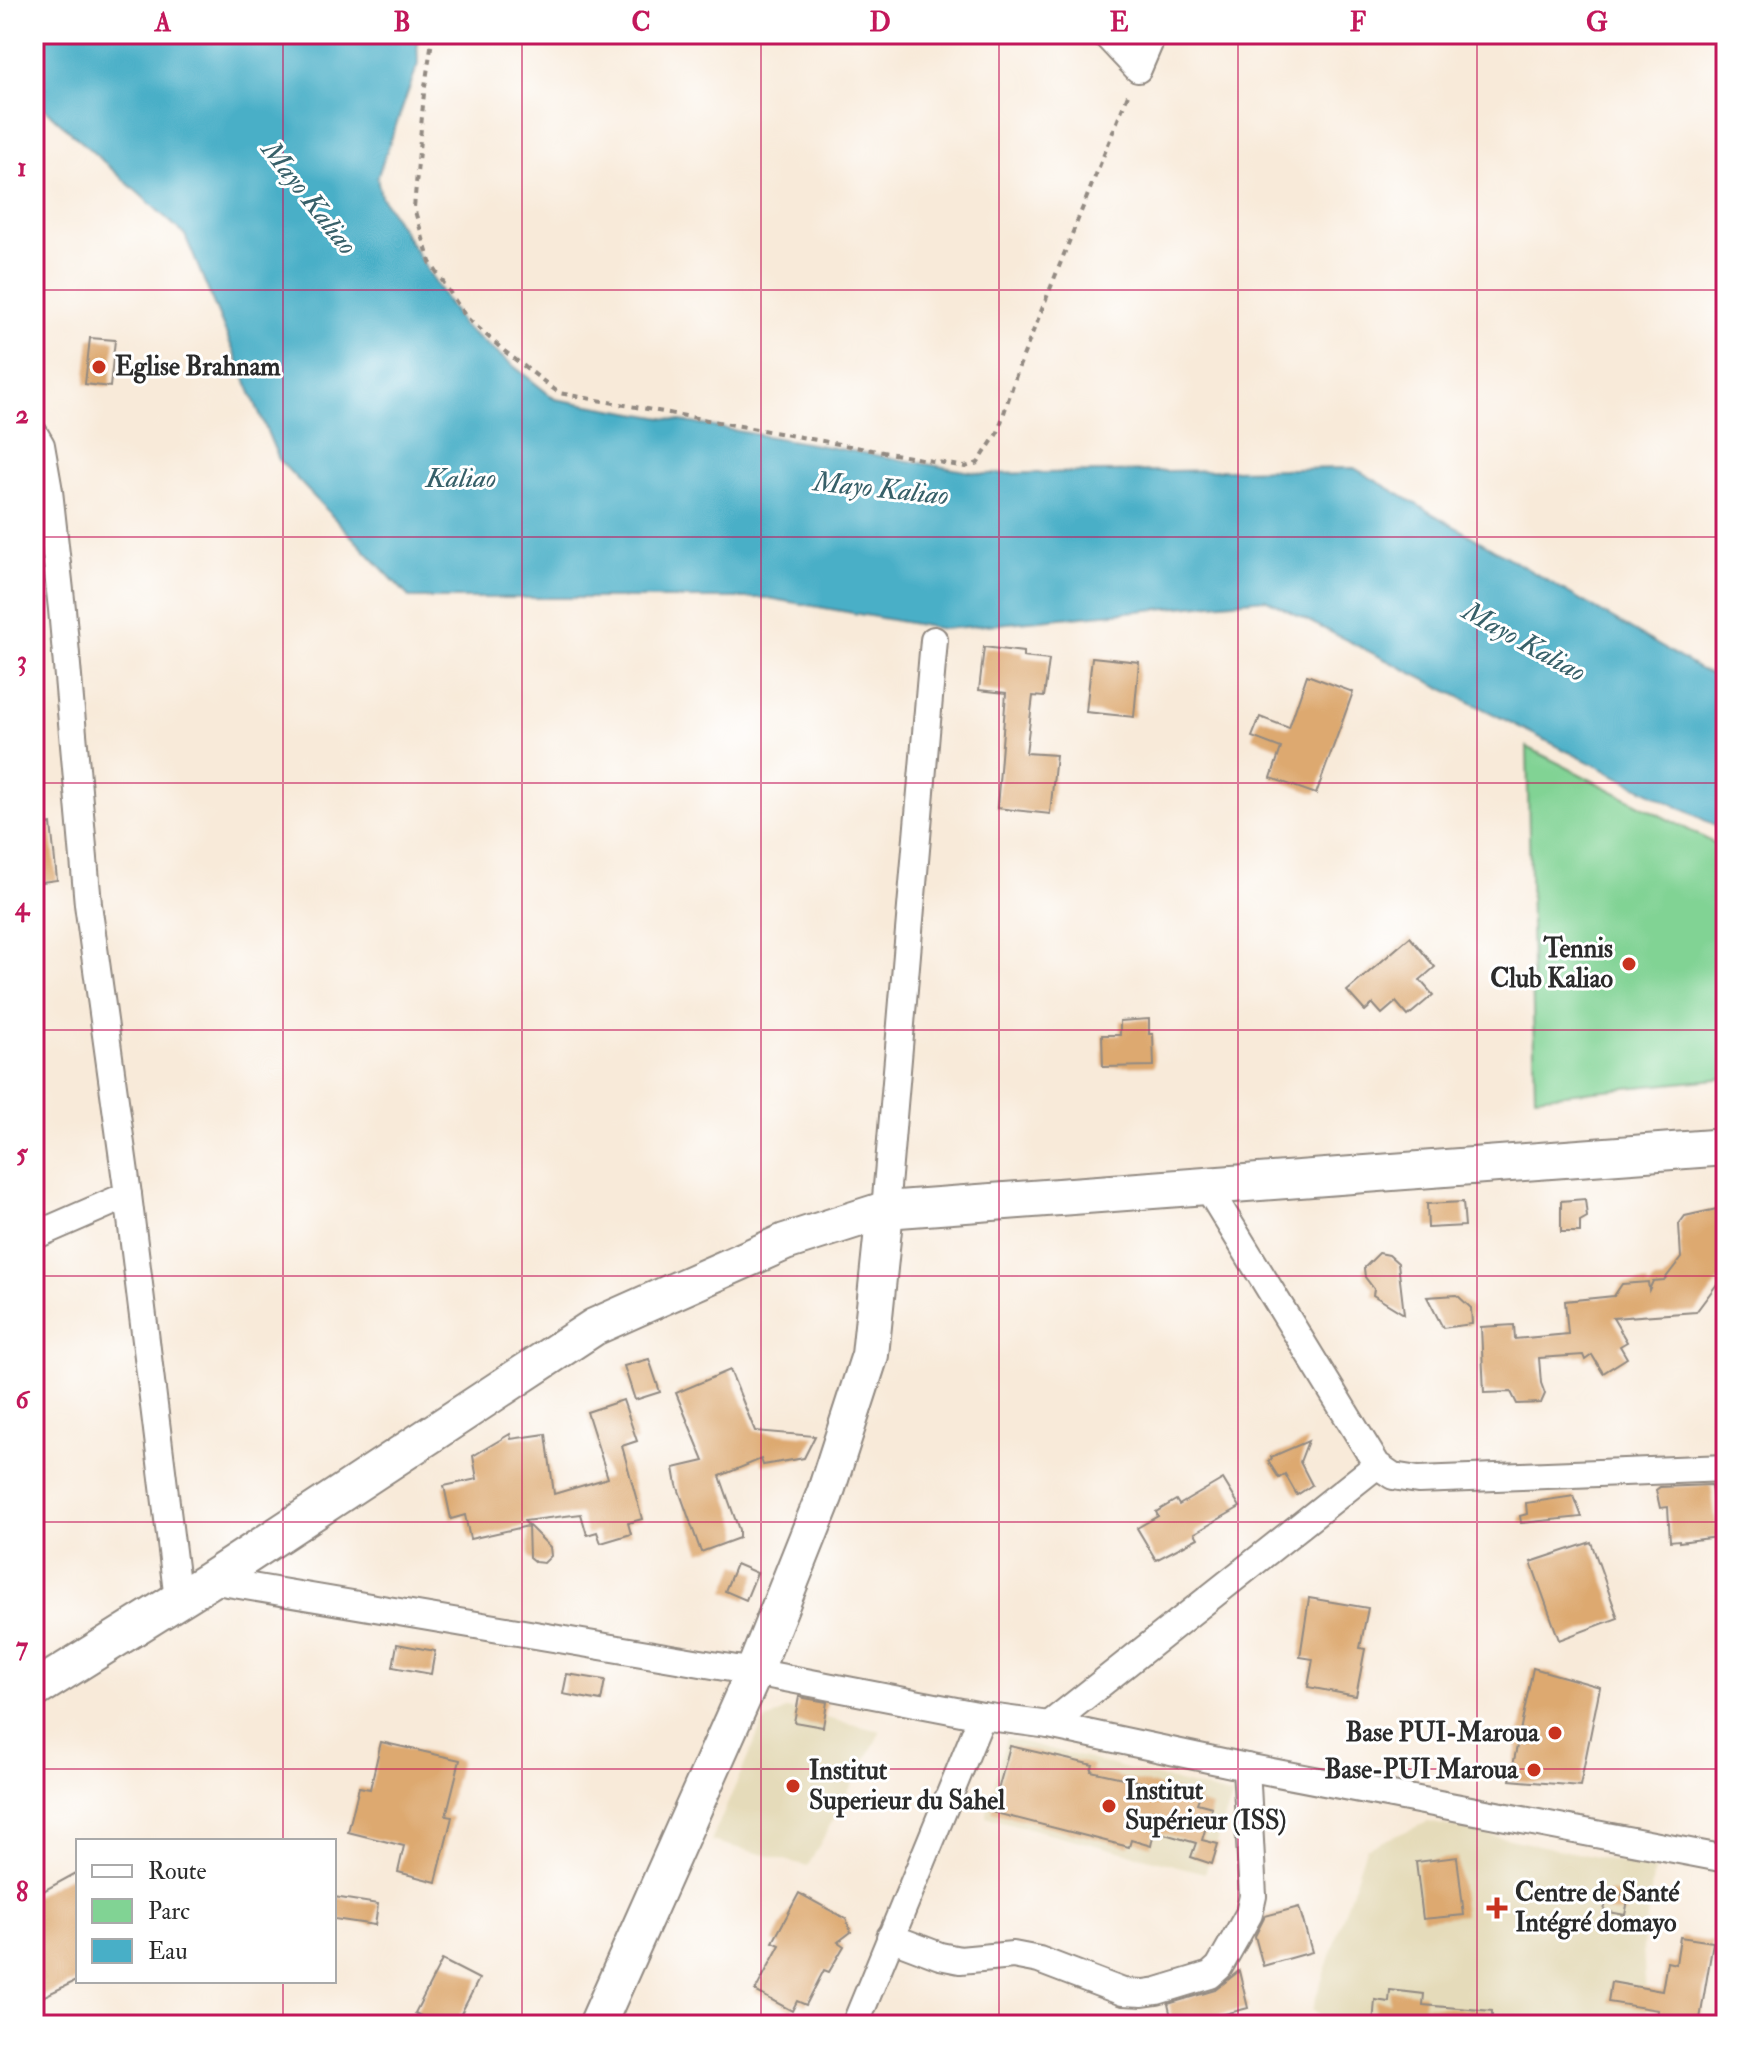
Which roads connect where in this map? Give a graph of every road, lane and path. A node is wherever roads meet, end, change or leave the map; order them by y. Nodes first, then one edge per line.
1 (433, 34) edge
2 (1105, 34) edge
3 (1153, 34) edge
4 (1138, 69) junction
5 (34, 433) edge
6 (42, 491) edge
7 (934, 640) dead end
8 (1726, 1147) edge
9 (1206, 1185) junction
10 (128, 1195) junction
11 (885, 1210) junction
12 (34, 1236) edge
13 (1377, 1465) junction
14 (1726, 1468) edge
15 (210, 1580) junction
16 (178, 1600) junction
17 (754, 1672) junction
18 (34, 1690) edge
19 (982, 1716) junction
20 (1049, 1725) junction
21 (1246, 1767) junction
22 (1726, 1859) edge
23 (890, 1937) junction
24 (597, 2025) edge
25 (855, 2025) edge

1 - 4 path
2 - 4 street
3 - 4 street
5 - 6 street
6 - 10 street
7 - 11 street
8 - 9 street
9 - 11 street
9 - 13 street
10 - 12 street
10 - 16 street
11 - 15 street
11 - 17 street
13 - 14 street
13 - 20 street
15 - 16 street
15 - 17 street
16 - 18 street
17 - 19 street
17 - 24 street
19 - 20 street
19 - 23 street
20 - 21 street
21 - 22 street
21 - 23 street
23 - 25 street

